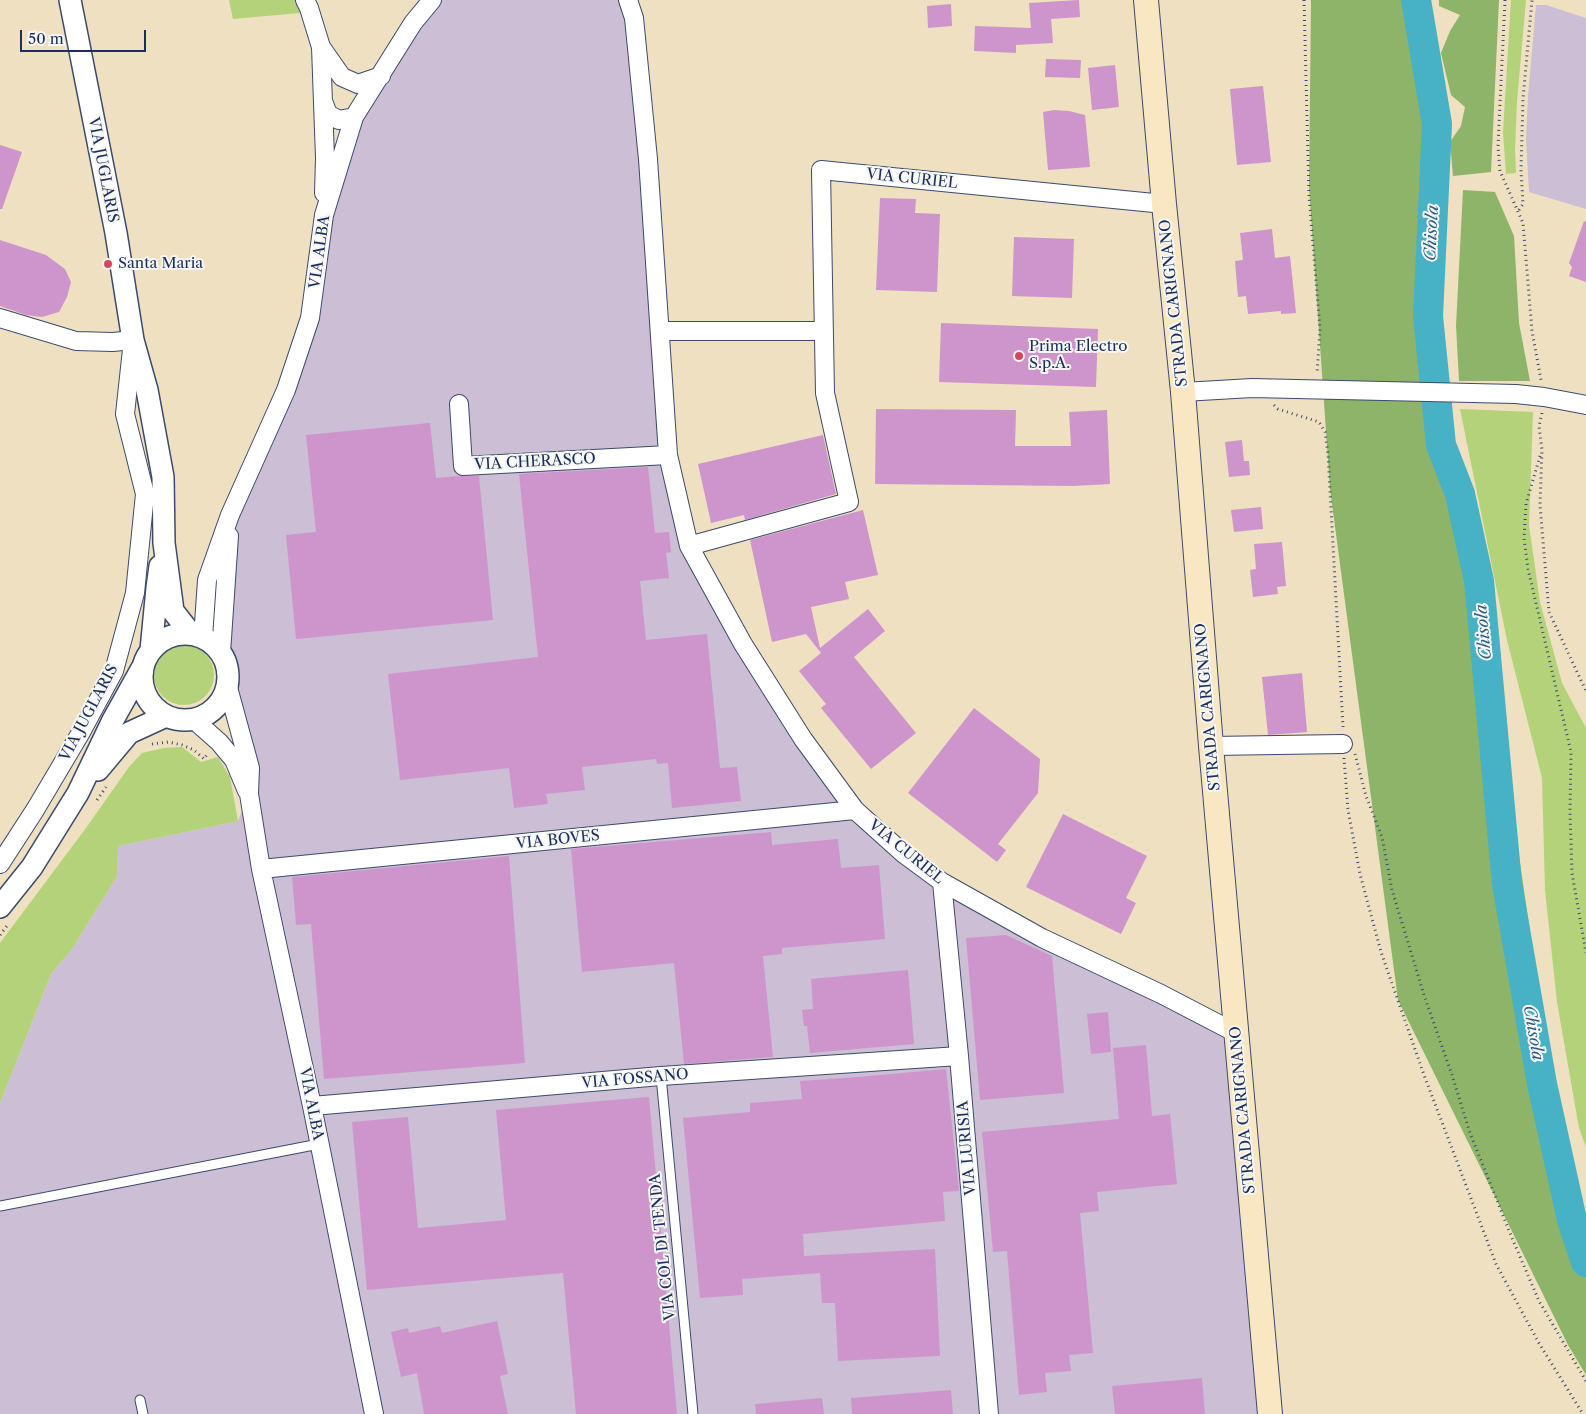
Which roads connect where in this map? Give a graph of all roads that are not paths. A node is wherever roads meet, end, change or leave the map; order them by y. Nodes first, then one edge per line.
1 (70, 0) edge
2 (432, 0) edge
3 (628, 0) edge
4 (639, 0) edge
5 (1146, 0) edge
6 (310, 3) edge
7 (634, 18) junction
8 (321, 47) junction
9 (380, 76) junction
10 (323, 101) junction
11 (354, 117) junction
12 (1164, 204) junction
13 (324, 215) junction
14 (0, 318) edge
15 (660, 331) junction
16 (824, 331) junction
17 (133, 340) junction
18 (1183, 392) junction
19 (1582, 401) edge
20 (459, 404) dead end
21 (668, 455) junction
22 (230, 515) junction
23 (164, 543) junction
24 (689, 546) junction
25 (197, 636) junction
26 (221, 653) junction
27 (147, 659) junction
28 (227, 684) junction
29 (166, 716) junction
30 (193, 719) junction
31 (1343, 744) road end
32 (1211, 746) junction
33 (248, 794) junction
34 (87, 797) junction
35 (855, 810) junction
36 (0, 864) edge
37 (260, 869) junction
38 (942, 882) junction
39 (6, 913) edge
40 (1236, 1033) junction
41 (959, 1056) junction
42 (661, 1076) junction
43 (312, 1106) junction
44 (319, 1144) junction
45 (0, 1206) edge
46 (140, 1400) dead end
47 (143, 1414) edge
48 (374, 1414) edge
49 (693, 1414) edge
50 (989, 1414) edge
51 (1270, 1414) edge

1 - 17 street, VIA JUGLARIS
2 - 9 street, VIA ALBA
3 - 7 street, VIA CURIEL
4 - 7 street, VIA CURIEL
5 - 12 main road, STRADA CARIGNANO
6 - 8 street
7 - 15 street, VIA CURIEL
8 - 9 street
8 - 10 street
9 - 11 street, VIA ALBA
10 - 11 street
10 - 13 street
11 - 13 street, VIA ALBA
12 - 16 street, VIA CURIEL
12 - 18 main road, STRADA CARIGNANO
13 - 22 street, VIA ALBA
14 - 17 street
15 - 16 street
15 - 21 street, VIA CURIEL
16 - 24 street, VIA CURIEL
17 - 23 street, VIA JUGLARIS
17 - 36 street, VIA JUGLARIS
18 - 19 street
18 - 32 main road, STRADA CARIGNANO
20 - 21 street, VIA CHERASCO
21 - 24 street, VIA CURIEL
22 - 25 street, VIA ALBA
22 - 26 street, VIA ALBA
23 - 25 street, VIA JUGLARIS
23 - 27 street, VIA JUGLARIS
24 - 35 street, VIA CURIEL
25 - 26 street
25 - 27 street
26 - 28 street
27 - 29 street
27 - 34 street, VIA JUGLARIS
28 - 30 street
28 - 33 street, VIA ALBA
29 - 30 street
29 - 34 street, VIA JUGLARIS
30 - 33 street, VIA ALBA
31 - 32 street
32 - 40 main road, STRADA CARIGNANO
33 - 37 street, VIA ALBA
34 - 39 street, VIA JUGLARIS
35 - 37 street, VIA BOVES
35 - 38 street, VIA CURIEL
37 - 43 street, VIA ALBA
38 - 40 street, VIA CURIEL
38 - 41 street, VIA LURISIA
40 - 51 main road, STRADA CARIGNANO
41 - 42 street, VIA FOSSANO
41 - 50 street, VIA LURISIA
42 - 43 street, VIA FOSSANO
42 - 49 lane, VIA COL DI TENDA
43 - 44 street, VIA ALBA
44 - 45 lane
44 - 48 street, VIA ALBA
46 - 47 lane

